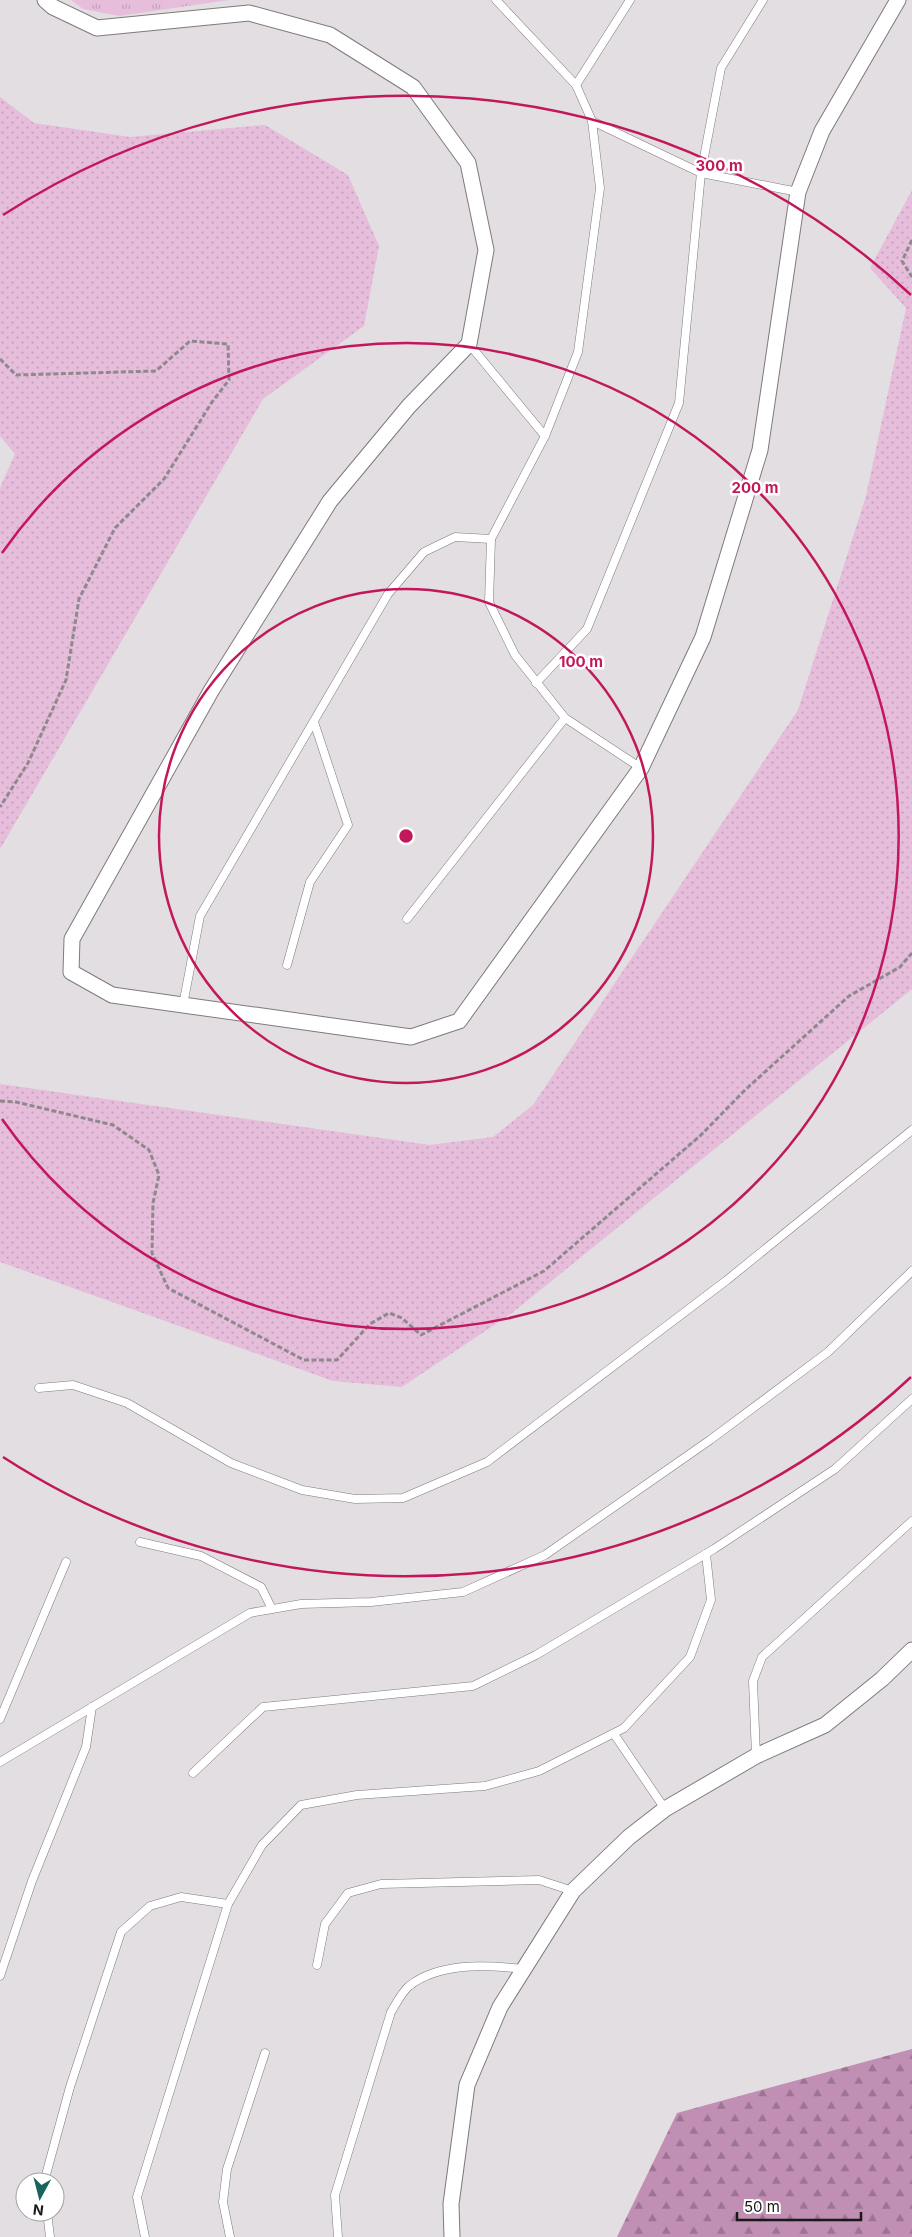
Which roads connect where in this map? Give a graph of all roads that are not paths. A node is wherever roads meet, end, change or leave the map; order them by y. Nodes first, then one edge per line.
1 (45, 0) edge
2 (496, 0) edge
3 (630, 0) edge
4 (762, 0) edge
5 (898, 0) edge
6 (250, 6) edge
7 (576, 85) junction
8 (592, 121) junction
9 (701, 172) junction
10 (798, 192) junction
11 (469, 344) junction
12 (544, 436) junction
13 (490, 539) junction
14 (536, 683) junction
15 (565, 718) junction
16 (314, 722) junction
17 (641, 768) junction
18 (406, 919) dead end
19 (287, 965) dead end
20 (183, 1005) junction
21 (912, 1130) edge
22 (912, 1271) edge
23 (39, 1388) dead end
24 (912, 1400) edge
25 (912, 1520) edge
26 (140, 1542) dead end
27 (706, 1554) junction
28 (66, 1562) dead end
29 (272, 1609) junction
30 (912, 1650) edge
31 (92, 1707) junction
32 (0, 1719) edge
33 (614, 1734) junction
34 (756, 1756) junction
35 (0, 1762) edge
36 (193, 1773) dead end
37 (664, 1808) junction
38 (573, 1891) junction
39 (228, 1904) junction
40 (317, 1966) dead end
41 (523, 1969) junction
42 (0, 1976) edge
43 (265, 2053) dead end
44 (47, 2172) edge
45 (48, 2222) edge
46 (50, 2237) edge
47 (145, 2237) edge
48 (230, 2237) edge
49 (338, 2237) edge
50 (452, 2237) edge

1 - 6 street
2 - 7 lane
3 - 7 lane
4 - 9 lane
5 - 10 street
6 - 11 street
7 - 8 lane
8 - 9 lane
8 - 12 lane
9 - 10 lane
9 - 14 lane
10 - 17 street
11 - 12 lane
11 - 20 street
12 - 13 lane
13 - 14 lane
13 - 16 lane
14 - 15 lane
15 - 17 lane
15 - 18 lane
16 - 19 lane
16 - 20 lane
17 - 20 street
21 - 23 lane
22 - 29 lane
24 - 27 lane
25 - 34 lane
26 - 29 lane
27 - 33 lane
27 - 36 lane
28 - 32 lane
29 - 31 lane
30 - 34 street
31 - 35 lane
31 - 42 lane
33 - 37 lane
33 - 39 lane
34 - 37 street
37 - 38 street
38 - 40 lane
38 - 41 street
39 - 44 lane
39 - 47 lane
41 - 49 lane
41 - 50 street
43 - 48 lane
45 - 46 lane

